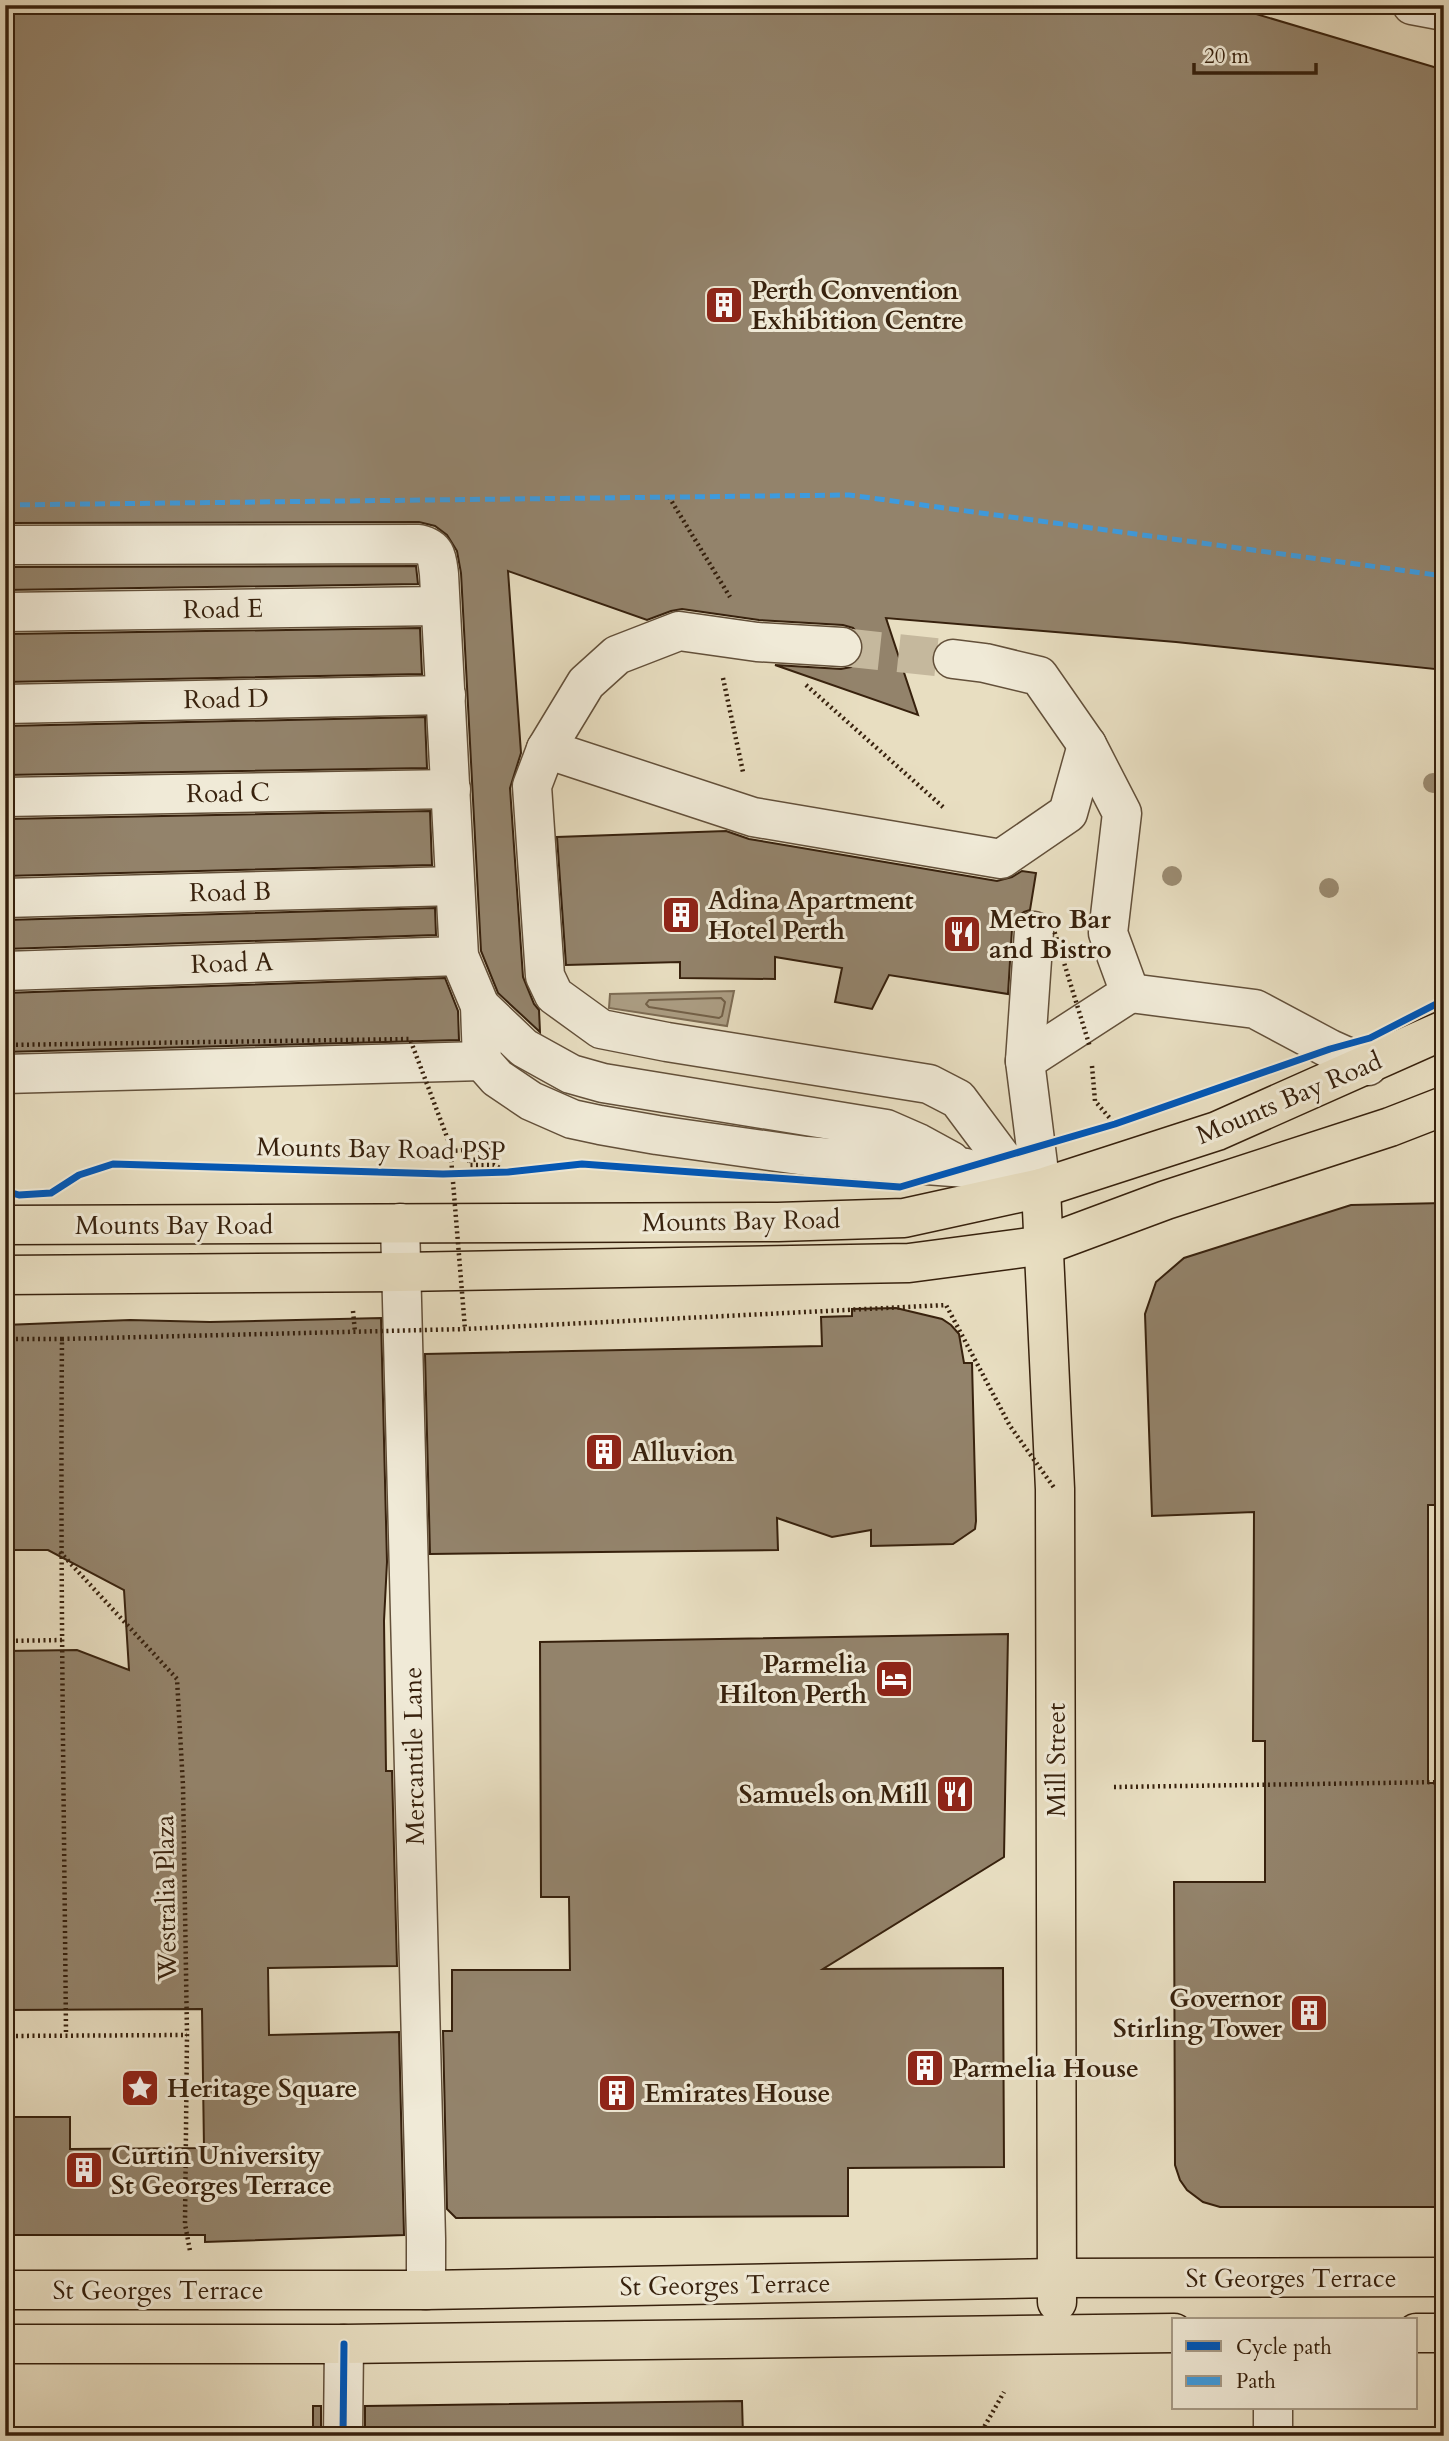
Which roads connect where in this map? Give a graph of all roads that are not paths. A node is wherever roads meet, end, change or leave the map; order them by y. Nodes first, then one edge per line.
1 (1412, 5) edge
2 (1444, 11) edge
3 (5, 545) edge
4 (440, 606) junction
5 (5, 612) edge
6 (842, 647) tunnel mouth
7 (953, 659) tunnel mouth
8 (446, 695) junction
9 (5, 704) edge
10 (1087, 746) junction
11 (546, 749) junction
12 (451, 789) junction
13 (5, 797) edge
14 (456, 886) junction
15 (5, 898) edge
16 (1045, 925) road end
17 (458, 956) junction
18 (5, 971) edge
19 (1130, 993) junction
20 (480, 1006) junction
21 (1444, 1030) edge
22 (482, 1061) junction
23 (1025, 1061) junction
24 (1368, 1066) junction
25 (5, 1073) edge
26 (1444, 1106) edge
27 (966, 1168) junction
28 (1041, 1188) junction
29 (400, 1223) junction
30 (5, 1225) edge
31 (1045, 1245) junction
32 (401, 1272) junction
33 (5, 1275) edge
34 (1444, 2277) edge
35 (1056, 2278) junction
36 (5, 2290) edge
37 (426, 2290) junction
38 (1058, 2333) junction
39 (1172, 2333) edge
40 (1418, 2333) edge
41 (1444, 2333) edge
42 (5, 2344) edge
43 (344, 2344) junction
44 (1273, 2410) edge
45 (343, 2436) edge
46 (1273, 2436) edge

1 - 2 street
3 - 4 street
4 - 5 street, Road E
4 - 8 street
6 - 11 street
7 - 10 street
8 - 9 street, Road D
8 - 12 street
10 - 11 street
10 - 19 street
11 - 28 street
12 - 13 street, Road C
12 - 14 street
14 - 15 street, Road B
14 - 17 street
16 - 23 street
17 - 18 street, Road A
17 - 20 street
19 - 23 street
19 - 24 street
20 - 22 street
20 - 27 street
21 - 24 main road, Mounts Bay Road
22 - 25 street
22 - 27 street
23 - 28 street
24 - 28 main road, Mounts Bay Road
26 - 31 main road, Mounts Bay Road
27 - 28 street
28 - 29 main road, Mounts Bay Road
28 - 31 main road, Mill Street
29 - 30 main road, Mounts Bay Road
29 - 32 street, Mercantile Lane
31 - 32 main road, Mounts Bay Road
31 - 35 main road, Mill Street
32 - 33 main road, Mounts Bay Road
32 - 37 street, Mercantile Lane
34 - 35 main road, St Georges Terrace
35 - 37 main road, St Georges Terrace
35 - 38 main road, Mill Street
36 - 37 main road, St Georges Terrace
38 - 39 main road, St Georges Terrace
38 - 43 main road, St Georges Terrace
40 - 41 main road
42 - 43 main road, St Georges Terrace
43 - 45 street
44 - 46 street

